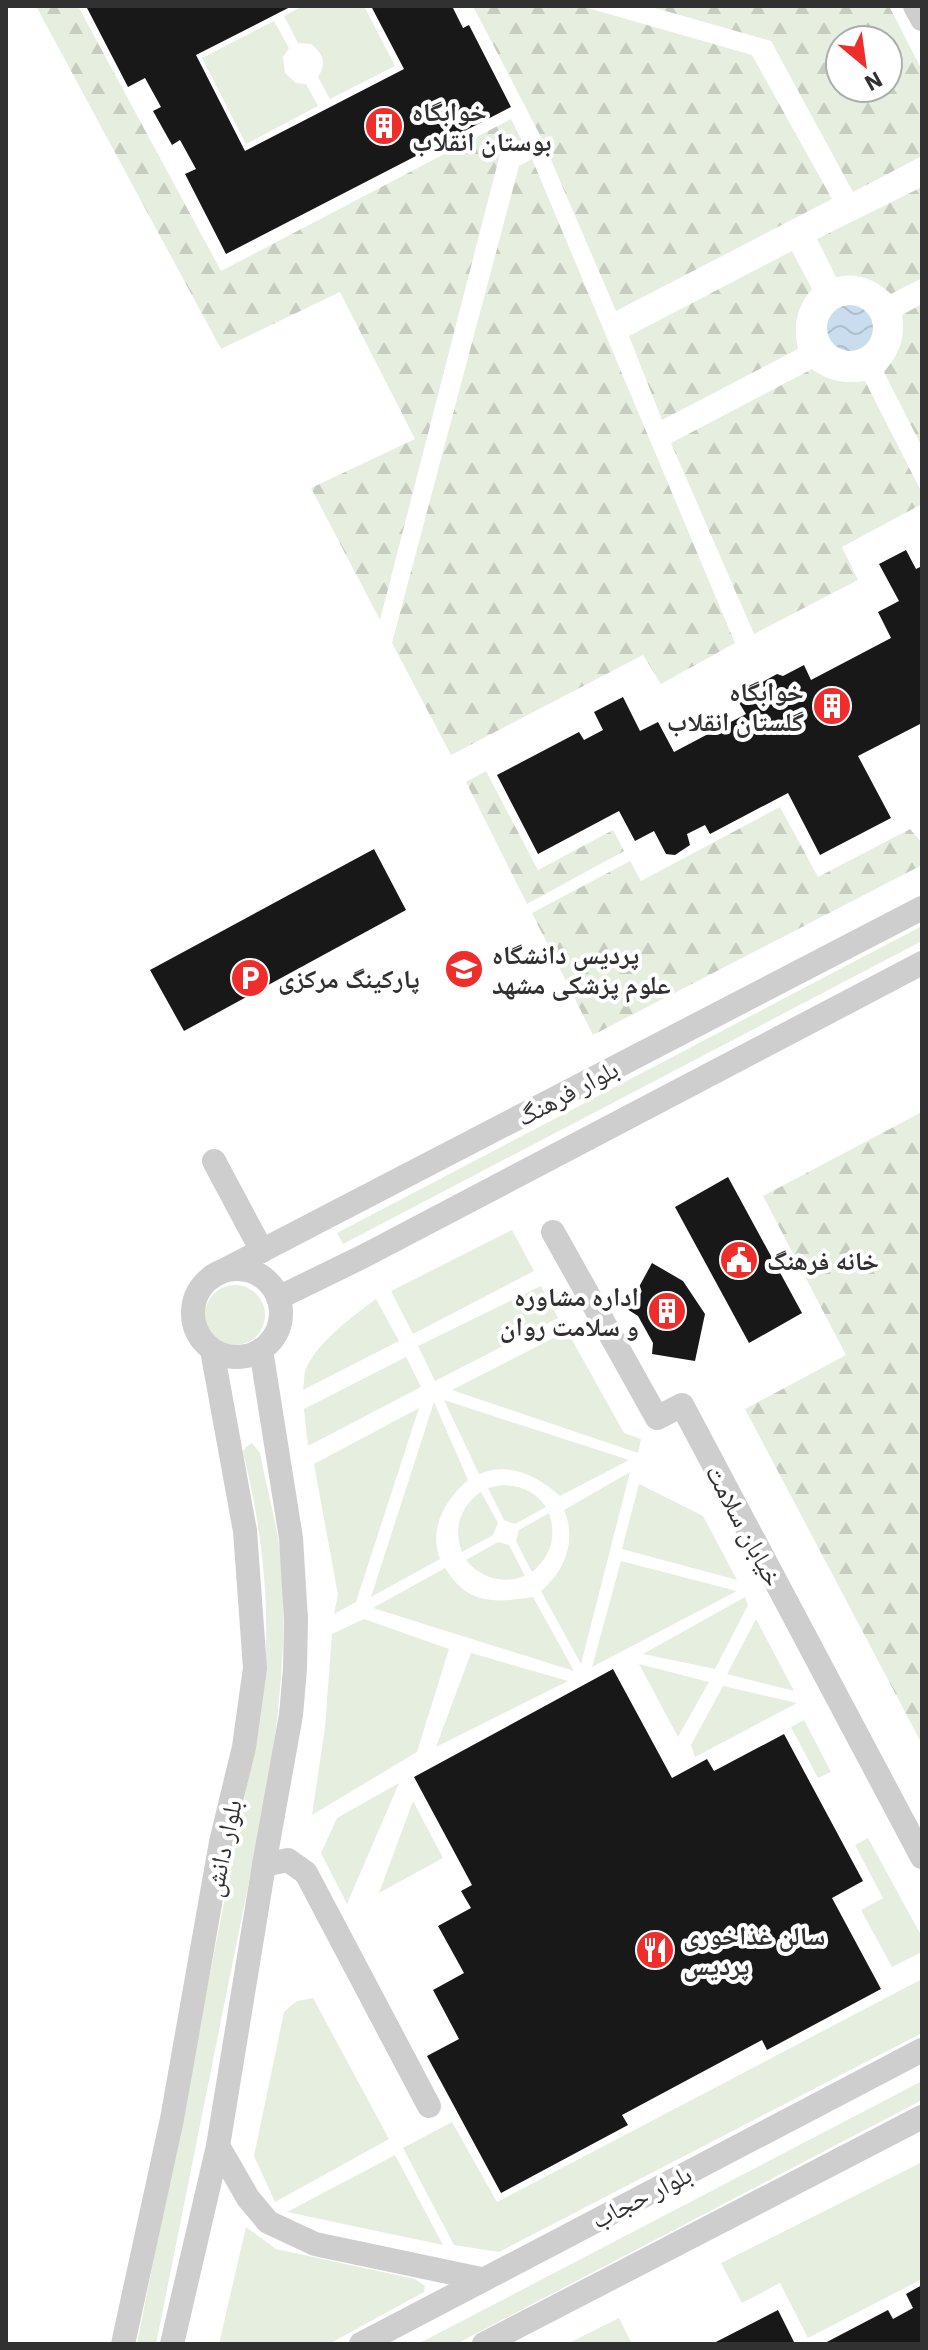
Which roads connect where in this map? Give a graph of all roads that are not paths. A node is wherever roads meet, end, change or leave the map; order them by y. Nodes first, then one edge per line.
1 (915, 6) edge
2 (922, 19) edge
3 (922, 908) edge
4 (922, 963) edge
5 (214, 1161) dead end
6 (553, 1232) dead end
7 (262, 1251) junction
8 (213, 1276) junction
9 (278, 1298) junction
10 (212, 1350) junction
11 (261, 1350) junction
12 (269, 1833) junction
13 (922, 1857) edge
14 (288, 1860) junction
15 (264, 1865) junction
16 (922, 2050) edge
17 (429, 2106) dead end
18 (922, 2117) edge
19 (218, 2146) junction
20 (481, 2279) junction
21 (123, 2344) edge
22 (172, 2344) edge
23 (361, 2344) edge
24 (484, 2344) edge

1 - 2 lane
3 - 7 lane, بلوار فرهنگ
4 - 9 lane, بلوار فرهنگ
5 - 7 lane
6 - 13 lane, خیابان سلامت
7 - 8 lane, بلوار فرهنگ
8 - 9 lane
8 - 10 lane
9 - 11 lane
10 - 11 lane
10 - 21 lane, بلوار دانش
11 - 12 lane, بلوار دانش
12 - 14 lane
12 - 15 lane, بلوار دانش
14 - 15 lane
14 - 17 lane
15 - 19 lane, بلوار دانش
16 - 20 lane, بلوار حجاب
18 - 24 lane
19 - 20 lane
19 - 22 lane, بلوار دانش
20 - 23 lane, بلوار حجاب

